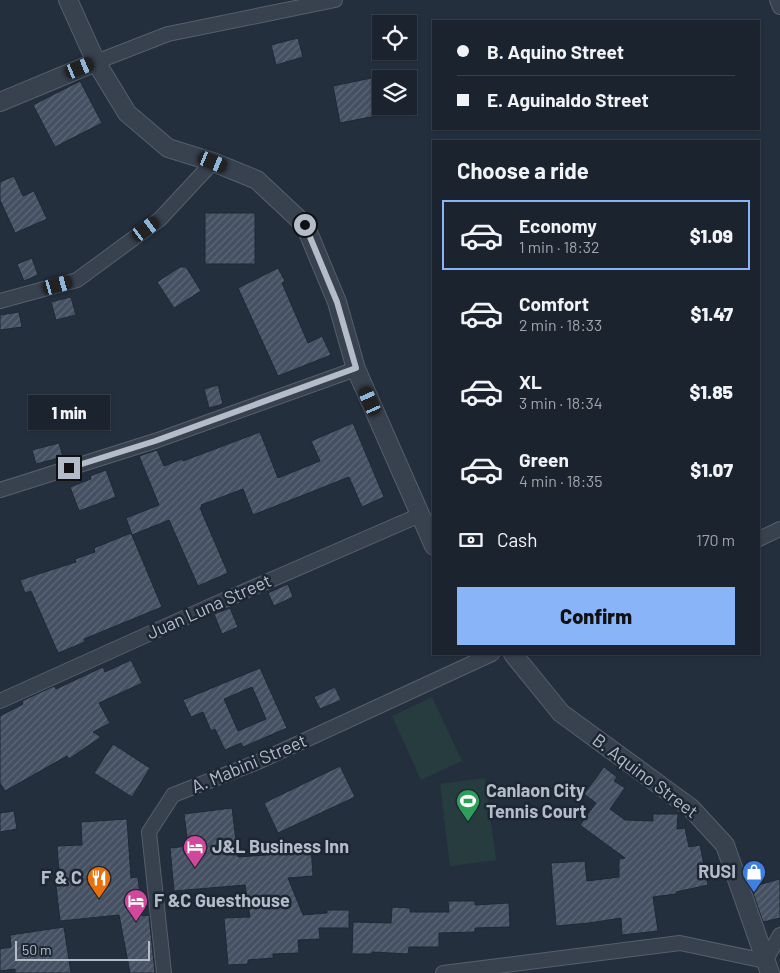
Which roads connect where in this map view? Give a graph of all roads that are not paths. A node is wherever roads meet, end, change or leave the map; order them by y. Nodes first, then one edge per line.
1 (68, 0) edge
2 (335, 0) edge
3 (777, 0) edge
4 (780, 7) edge
5 (96, 62) junction
6 (0, 102) edge
7 (213, 162) junction
8 (0, 301) edge
9 (356, 368) junction
10 (0, 490) edge
11 (420, 516) junction
12 (780, 530) edge
13 (760, 539) edge
14 (432, 542) edge
15 (490, 655) edge
16 (514, 655) edge
17 (0, 701) edge
18 (780, 935) edge
19 (768, 967) edge
20 (164, 973) edge
21 (444, 973) edge

1 - 5 street
2 - 5 street
3 - 4 street
5 - 6 street
5 - 7 street
7 - 8 street
7 - 9 street
9 - 10 street
9 - 11 street
11 - 14 street
11 - 17 street, Juan Luna Street
12 - 13 street
15 - 20 street, A. Mabini Street
16 - 19 street, B. Aquino Street
18 - 19 street
19 - 21 street

